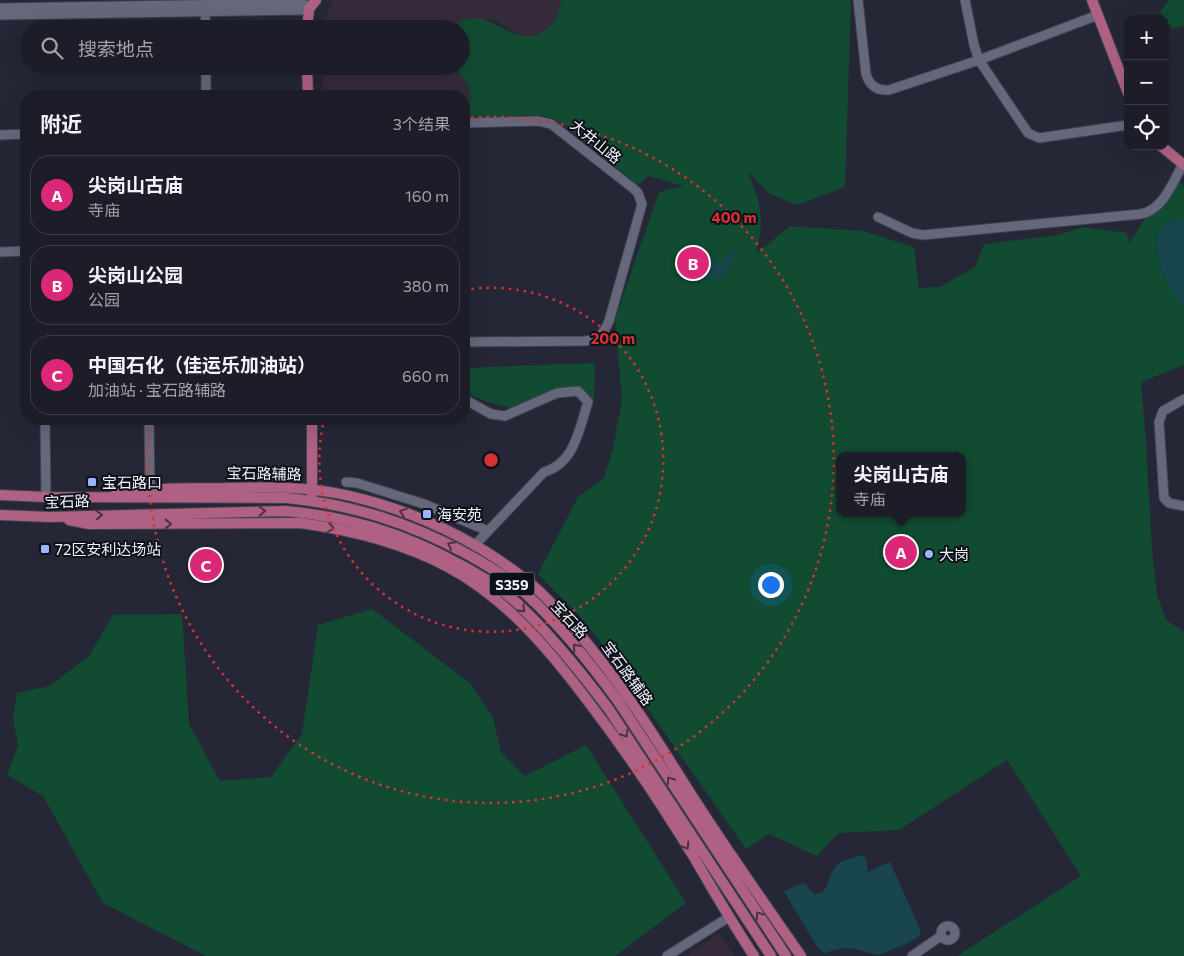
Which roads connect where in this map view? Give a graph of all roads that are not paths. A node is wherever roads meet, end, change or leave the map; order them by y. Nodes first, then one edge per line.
1 (858, 0) edge
2 (964, 0) edge
3 (1092, 0) edge
4 (313, 3) edge
5 (184, 6) edge
6 (0, 8) edge
7 (205, 12) junction
8 (0, 15) edge
9 (1098, 15) junction
10 (205, 20) edge
11 (309, 20) edge
12 (979, 60) junction
13 (206, 75) edge
14 (307, 75) edge
15 (1124, 83) edge
16 (206, 90) edge
17 (308, 90) edge
18 (470, 123) edge
19 (1124, 126) edge
20 (20, 134) edge
21 (0, 135) edge
22 (1166, 150) edge
23 (1184, 165) edge
24 (878, 217) dead end
25 (20, 251) edge
26 (0, 252) edge
27 (470, 342) edge
28 (1184, 399) edge
29 (470, 403) edge
30 (44, 425) edge
31 (148, 425) edge
32 (312, 425) edge
33 (346, 482) dead end
34 (150, 489) junction
35 (312, 489) junction
36 (0, 490) edge
37 (0, 495) edge
38 (17, 496) junction
39 (50, 497) junction
40 (312, 501) junction
41 (1184, 506) edge
42 (312, 513) junction
43 (0, 515) edge
44 (30, 517) junction
45 (50, 517) junction
46 (0, 524) edge
47 (488, 532) junction
48 (474, 545) junction
49 (729, 917) junction
50 (941, 936) dead end
51 (667, 956) edge
52 (754, 956) edge
53 (771, 956) edge
54 (788, 956) edge
55 (801, 956) edge
56 (912, 956) edge

1 - 12 street
2 - 12 street
3 - 9 main road
4 - 5 street
4 - 7 street
4 - 11 main road
5 - 6 street
5 - 7 street
5 - 8 street
7 - 10 street
9 - 12 street
9 - 15 main road
12 - 19 street
13 - 16 street
14 - 17 main road
18 - 27 street, 大井山路
20 - 21 street
22 - 23 main road
23 - 24 street
25 - 26 street
28 - 41 street
29 - 47 street
30 - 39 street
31 - 34 street
32 - 35 main road
33 - 47 street
34 - 35 main road, 宝石路辅路
34 - 39 main road, 宝石路辅路
35 - 40 main road
48 -> 35 main road, 宝石路辅路
36 - 38 main road, S359
37 - 38 main road, 宝石路
38 - 39 main road, 宝石路 / S359
39 - 40 main road, 宝石路 / S359
40 - 42 main road
54 -> 40 main road, 宝石路 / S359
45 -> 42 main road, 宝石路 / S359
42 -> 53 main road, 宝石路 / S359
43 - 44 main road, 宝石路 / S359
44 - 45 main road, 宝石路 / S359
44 - 46 main road
45 -> 49 main road
47 - 48 street
48 - 55 main road, 宝石路辅路
49 - 51 street
49 - 52 main road
50 - 56 street

